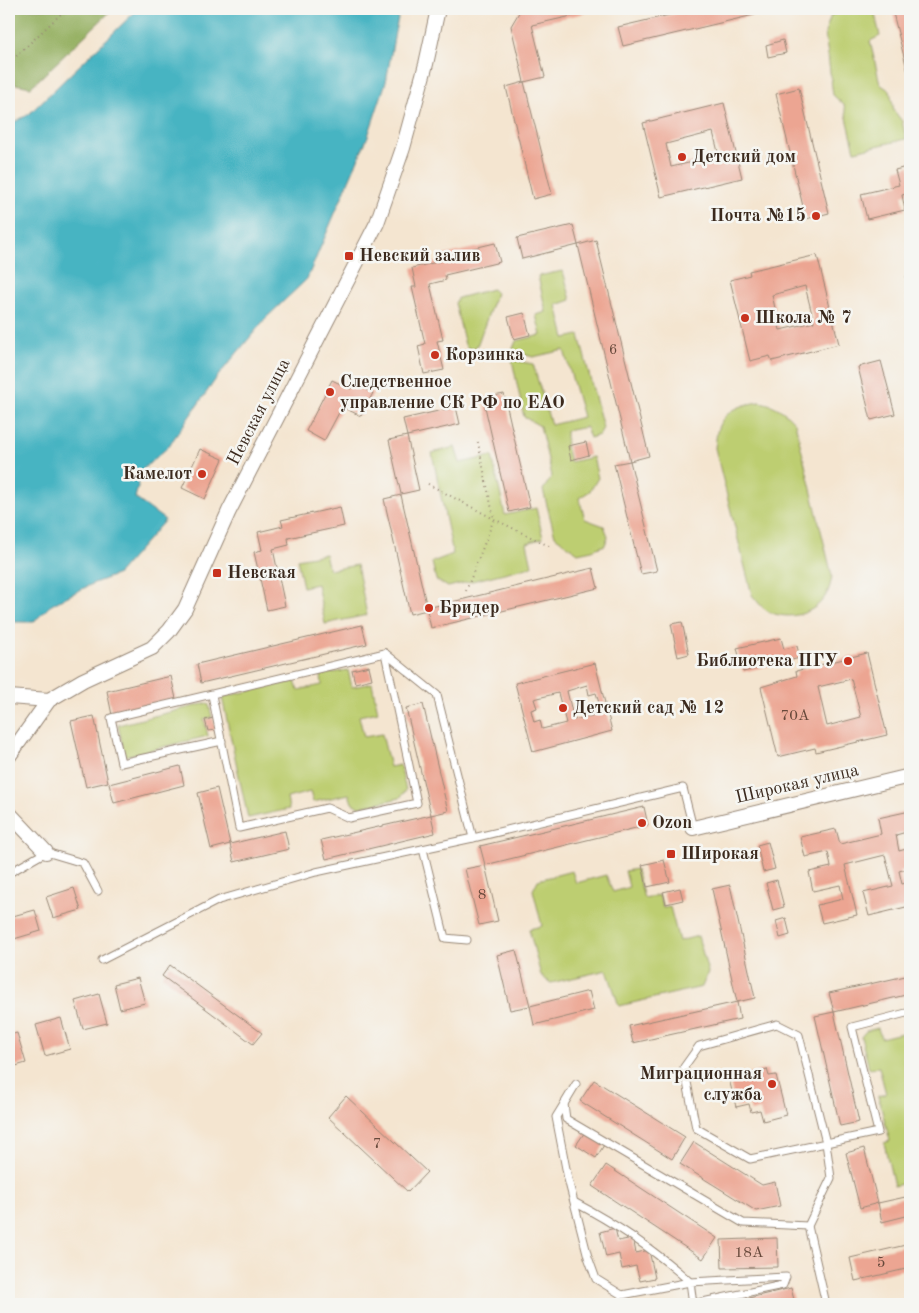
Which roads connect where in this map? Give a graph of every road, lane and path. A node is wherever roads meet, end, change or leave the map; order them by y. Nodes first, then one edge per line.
1 (66, 9) edge
2 (438, 9) edge
3 (9, 64) edge
4 (477, 438) dead end
5 (428, 484) dead end
6 (494, 519) junction
7 (549, 546) dead end
8 (466, 591) dead end
9 (385, 653) junction
10 (212, 695) junction
11 (9, 697) edge
12 (49, 700) junction
13 (222, 741) junction
14 (9, 756) edge
15 (910, 776) edge
16 (9, 813) edge
17 (693, 828) joint
18 (473, 838) junction
19 (422, 849) junction
20 (46, 852) junction
21 (9, 873) edge
22 (98, 891) dead end
23 (467, 940) dead end
24 (102, 960) dead end
25 (910, 1012) edge
26 (576, 1084) dead end
27 (564, 1104) junction
28 (826, 1143) junction
29 (574, 1202) junction
30 (808, 1226) junction
31 (690, 1282) junction
32 (826, 1304) edge

1 - 3 path
2 - 12 street, Невская улица
4 - 6 path
5 - 6 path
6 - 7 path
6 - 8 path
9 - 10 lane
9 - 13 lane
9 - 18 lane
10 - 13 lane
10 - 13 lane
11 - 12 street
12 - 14 street, Невская улица
15 - 17 street, Широкая улица
16 - 20 street
17 - 18 lane
18 - 19 lane
19 - 23 lane
19 - 24 lane
20 - 21 lane
20 - 22 lane
25 - 28 lane
26 - 27 lane
27 - 29 lane
27 - 30 lane
28 - 28 lane
28 - 30 lane
29 - 31 lane
29 - 31 lane
30 - 32 lane
31 - 31 lane

